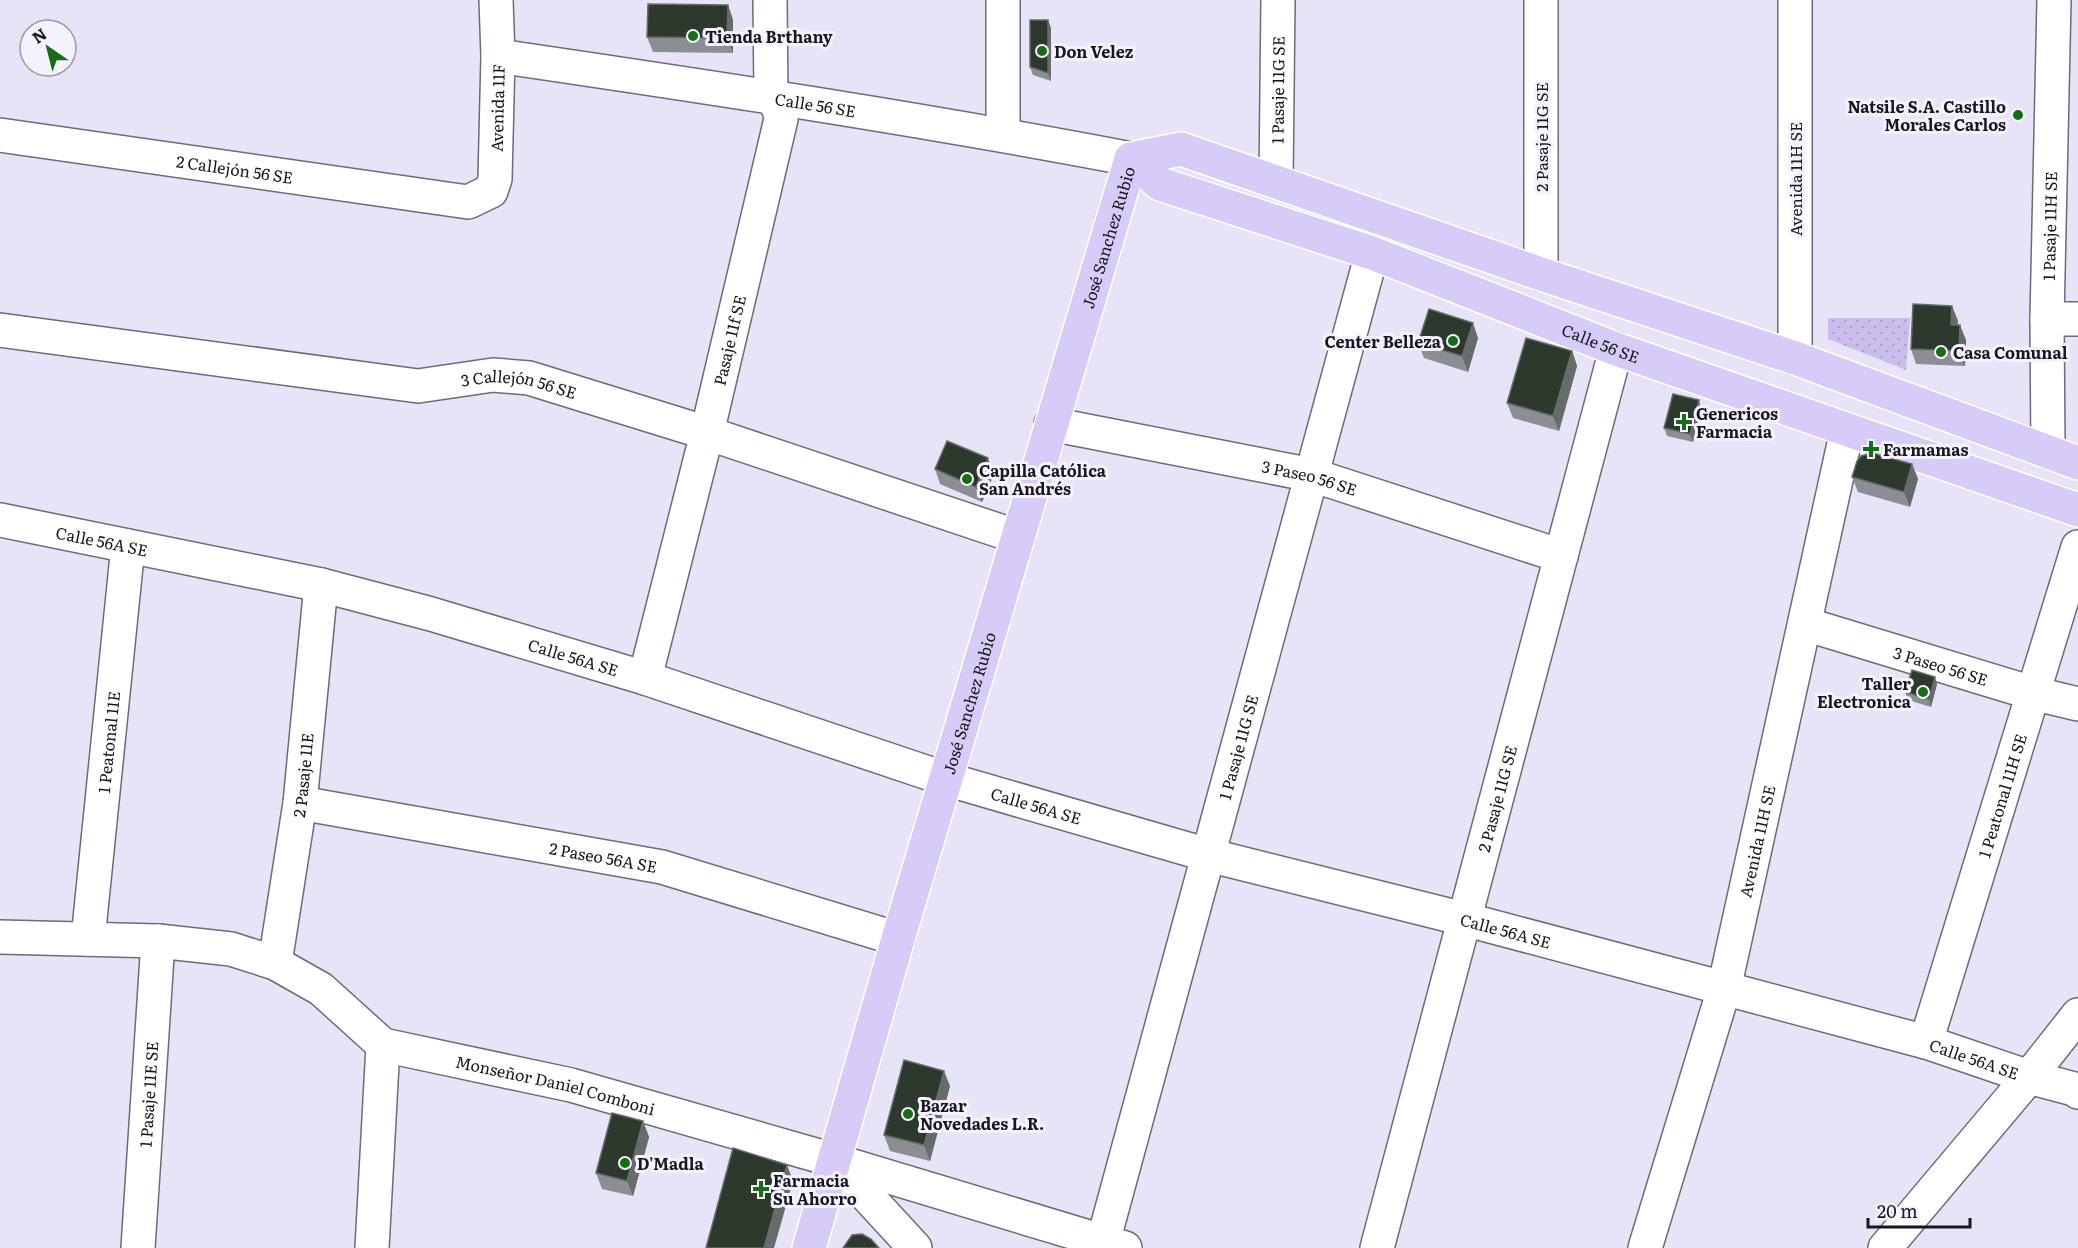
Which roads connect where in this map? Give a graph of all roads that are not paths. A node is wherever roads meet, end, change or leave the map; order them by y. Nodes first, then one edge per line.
1 (496, 0) edge
2 (770, 0) edge
3 (1003, 0) edge
4 (1278, 0) edge
5 (1541, 0) edge
6 (1795, 0) edge
7 (2054, 0) edge
8 (498, 56) junction
9 (771, 96) junction
10 (1003, 134) junction
11 (0, 135) edge
12 (1131, 159) junction
13 (1276, 182) junction
14 (468, 202) joint
15 (1372, 253) junction
16 (1540, 274) junction
17 (2062, 319) edge
18 (0, 330) edge
19 (1616, 349) junction
20 (1795, 358) junction
21 (1051, 424) junction
22 (1847, 430) junction
23 (707, 433) junction
24 (2048, 452) junction
25 (2078, 463) edge
26 (1312, 475) junction
27 (2078, 510) edge
28 (0, 520) edge
29 (1017, 537) junction
30 (128, 546) junction
31 (2078, 547) edge
32 (1561, 555) junction
33 (321, 585) junction
34 (1805, 624) junction
35 (645, 678) junction
36 (2032, 693) junction
37 (2078, 704) edge
38 (946, 779) junction
39 (300, 802) junction
40 (1208, 855) junction
41 (1464, 919) junction
42 (0, 937) edge
43 (88, 939) junction
44 (898, 939) junction
45 (158, 941) junction
46 (275, 963) junction
47 (1724, 989) junction
48 (2078, 1015) edge
49 (1926, 1042) junction
50 (383, 1046) junction
51 (2029, 1077) junction
52 (2076, 1091) edge
53 (833, 1160) junction
54 (1114, 1245) edge
55 (1894, 1245) edge
56 (138, 1248) edge
57 (372, 1248) edge
58 (809, 1248) edge
59 (915, 1248) edge
60 (1377, 1248) edge
61 (1645, 1248) edge

1 - 8 street, Avenida 11F
2 - 9 street, Pasaje 11f SE
3 - 10 street
4 - 13 street, 1 Pasaje 11G SE
5 - 16 street, 2 Pasaje 11G SE
6 - 20 street, Avenida 11H SE
7 - 17 street, 1 Pasaje 11H SE
8 - 9 street, Calle 56 SE
8 - 14 street, Avenida 11F
9 - 10 street, Calle 56 SE
9 - 23 street, Pasaje 11f SE
10 - 12 street, Calle 56 SE
11 - 14 street, 2 Callejón 56 SE
12 - 13 main road, Calle 56 SE
12 - 15 main road, Calle 56 SE
12 - 21 main road, José Sanchez Rubio
13 - 16 main road, Calle 56 SE
15 - 19 main road, Calle 56 SE
15 - 26 street, 1 Pasaje 11G SE
16 - 20 main road, Calle 56 SE
17 - 24 street, 1 Pasaje 11H SE
18 - 23 street, 3 Callejón 56 SE
19 - 22 main road, Calle 56 SE
19 - 32 street, 2 Pasaje 11G SE
20 - 24 main road, Calle 56 SE
21 - 26 street, 3 Paseo 56 SE
21 - 29 main road, José Sanchez Rubio
22 - 27 main road, Calle 56 SE
22 - 34 street, Avenida 11H SE
23 - 29 street, 3 Callejón 56 SE
23 - 35 street, Pasaje 11f SE
24 - 25 main road, Calle 56 SE
26 - 32 street, 3 Paseo 56 SE
26 - 40 street, 1 Pasaje 11G SE
28 - 30 street, Calle 56A SE
29 - 38 main road, José Sanchez Rubio
30 - 33 street, Calle 56A SE
30 - 43 street, 1 Peatonal 11E
31 - 36 street, 1 Peatonal 11H SE
32 - 41 street, 2 Pasaje 11G SE
33 - 35 street, Calle 56A SE
33 - 39 street, 2 Pasaje 11E
34 - 36 street, 3 Paseo 56 SE
34 - 47 street, Avenida 11H SE
35 - 38 street, Calle 56A SE
36 - 37 street, 3 Paseo 56 SE
36 - 49 street, 1 Peatonal 11H SE
38 - 40 street, Calle 56A SE
38 - 44 main road, José Sanchez Rubio
39 - 44 street, 2 Paseo 56A SE
39 - 46 street, 2 Pasaje 11E
40 - 41 street, Calle 56A SE
40 - 54 street, 1 Pasaje 11G SE
41 - 47 street, Calle 56A SE
41 - 60 street, 2 Pasaje 11G SE
42 - 43 street
43 - 45 street
44 - 53 main road, José Sanchez Rubio
45 - 46 street
45 - 56 street, 1 Pasaje 11E SE
46 - 50 street
47 - 49 street, Calle 56A SE
47 - 61 street, Avenida 11H SE
48 - 51 street
49 - 51 street, Calle 56A SE
50 - 53 street, Monseñor Daniel Comboni
50 - 57 street
51 - 52 street, Calle 56A SE
51 - 55 street
53 - 54 street, Monseñor Daniel Comboni
53 - 58 main road, José Sanchez Rubio
53 - 59 street

